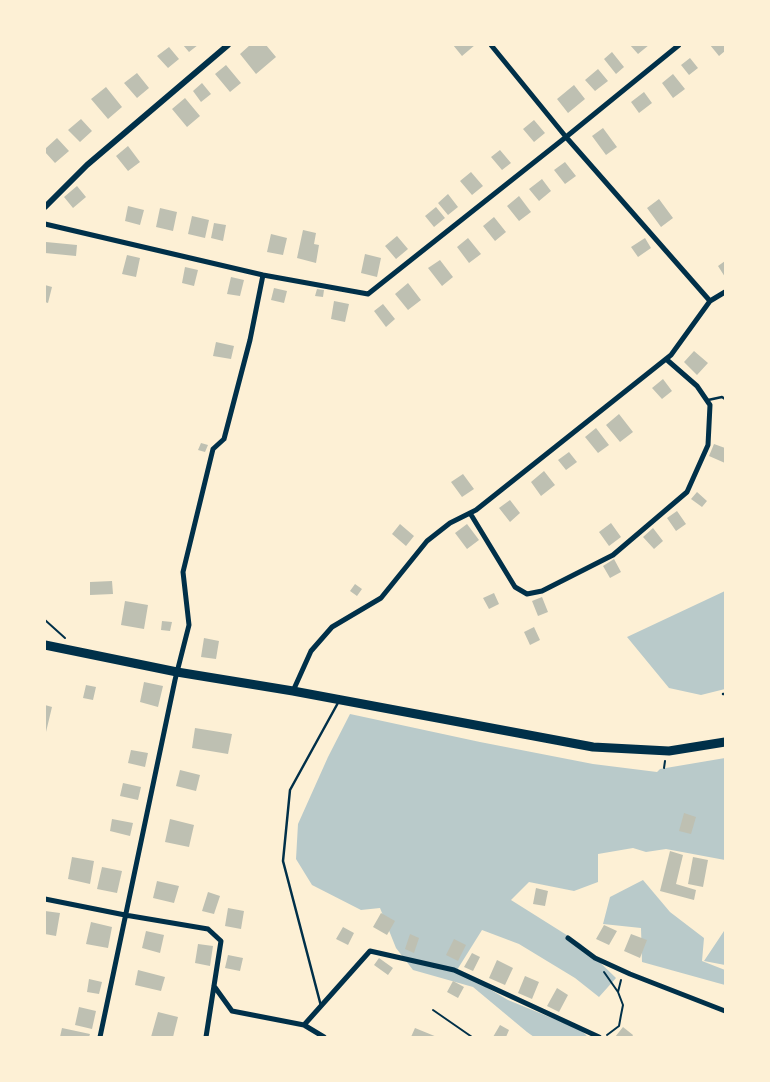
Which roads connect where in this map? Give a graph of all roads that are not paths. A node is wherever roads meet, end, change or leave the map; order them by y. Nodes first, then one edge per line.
1 (228, 45) edge
2 (490, 45) edge
3 (679, 45) edge
4 (566, 138) junction
5 (45, 206) edge
6 (45, 224) edge
7 (262, 275) junction
8 (725, 292) edge
9 (710, 301) junction
10 (666, 359) junction
11 (725, 399) edge
12 (706, 400) junction
13 (470, 513) junction
14 (45, 645) edge
15 (177, 672) junction
16 (293, 691) junction
17 (339, 700) junction
18 (725, 742) edge
19 (45, 899) edge
20 (125, 915) junction
21 (568, 938) dead end
22 (214, 985) junction
23 (321, 1006) junction
24 (725, 1010) edge
25 (304, 1025) junction
26 (100, 1037) edge
27 (206, 1037) edge
28 (324, 1037) edge
29 (599, 1037) edge

1 - 5 street
2 - 4 street
3 - 4 street
4 - 7 street
4 - 9 street
6 - 7 street
7 - 15 street
8 - 9 street
9 - 10 street
10 - 12 street
10 - 13 street
11 - 12 lane
12 - 13 street
13 - 16 street
14 - 15 main road
15 - 16 main road
15 - 20 street
16 - 17 main road
17 - 18 main road
17 - 23 lane
19 - 20 street
20 - 22 street
20 - 26 street
21 - 24 street
22 - 25 street
22 - 27 street
23 - 25 street
23 - 29 street
25 - 28 street

